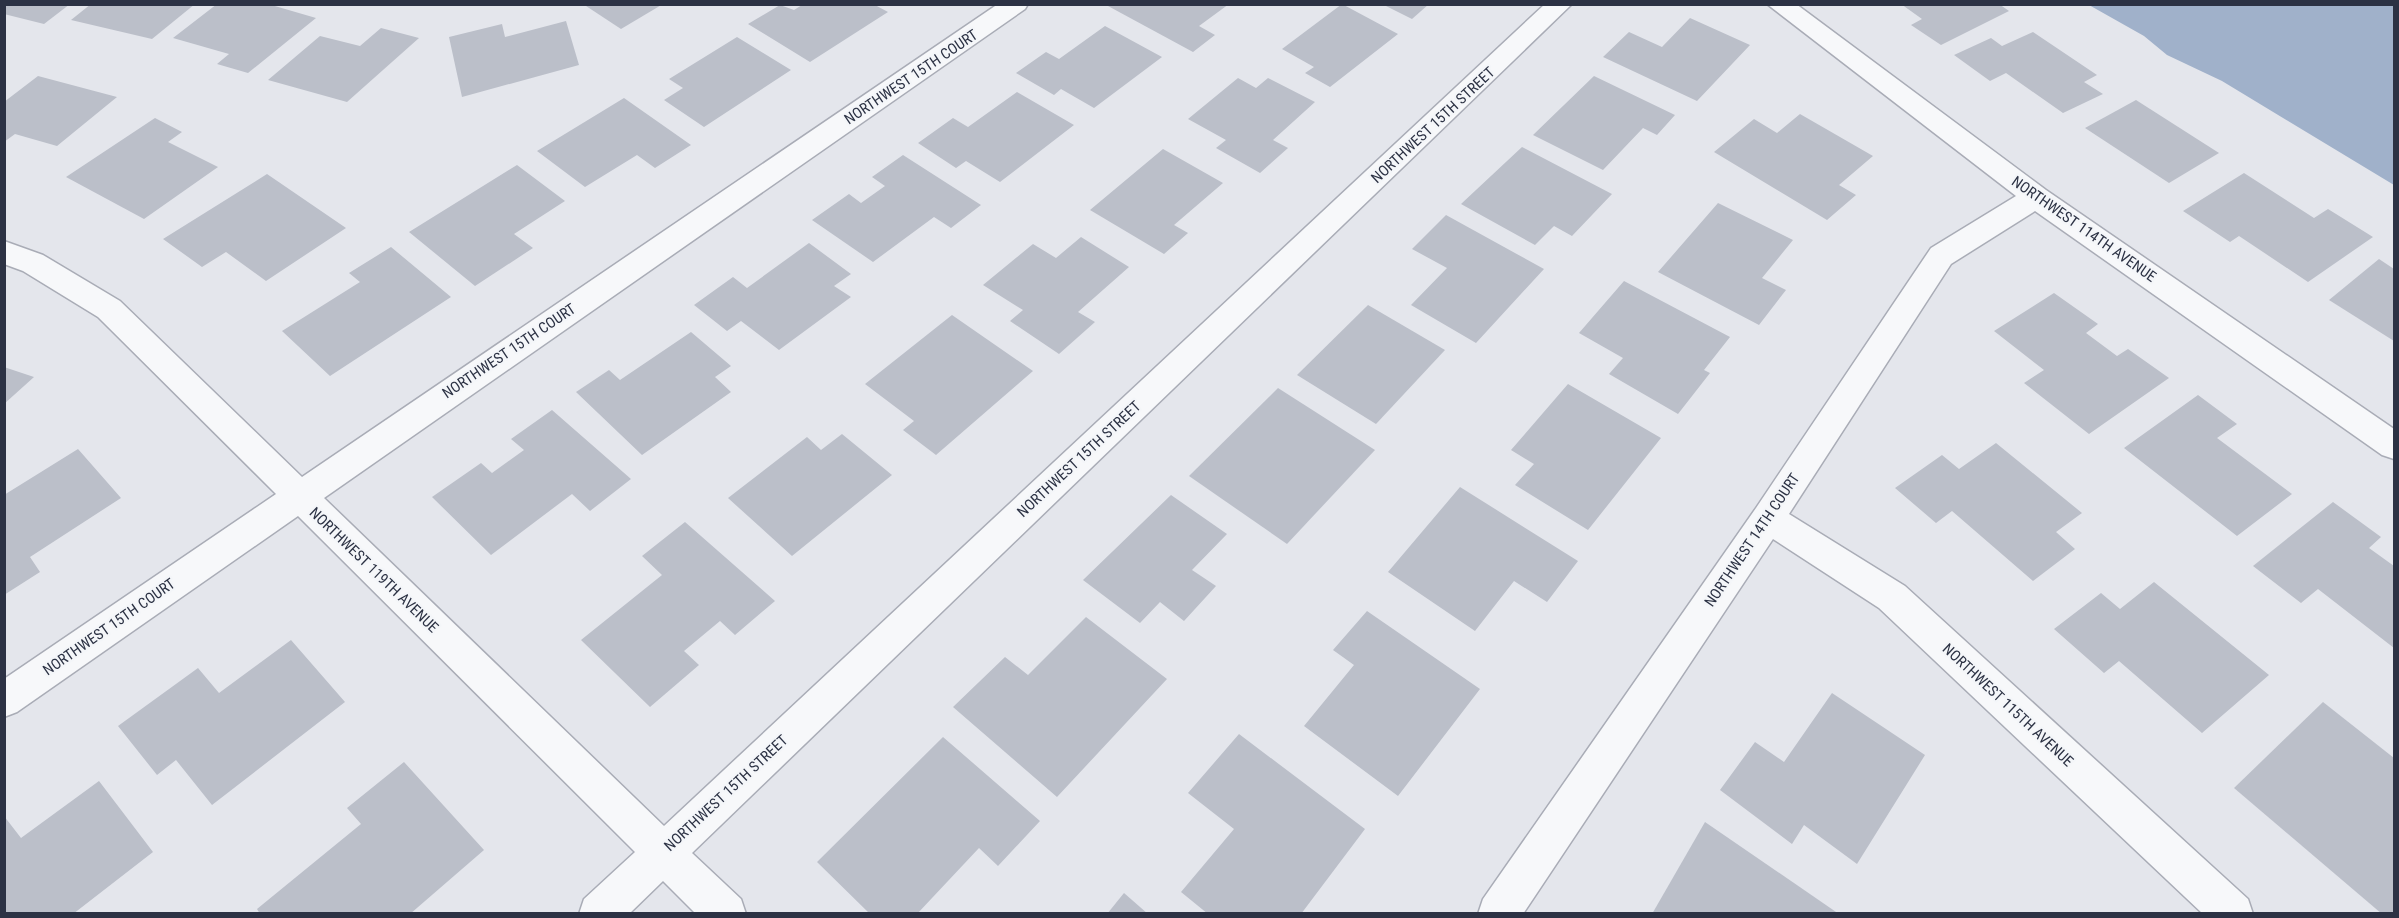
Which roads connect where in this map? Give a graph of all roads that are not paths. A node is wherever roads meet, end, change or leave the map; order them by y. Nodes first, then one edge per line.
1 (1016, 4) edge
2 (1560, 4) edge
3 (1779, 4) edge
4 (2036, 197) junction
5 (4, 252) edge
6 (2394, 446) edge
7 (298, 496) junction
8 (1768, 518) junction
9 (4, 700) edge
10 (665, 851) junction
11 (599, 914) edge
12 (726, 914) edge
13 (1498, 914) edge
14 (2233, 914) edge

1 - 7 street, NORTHWEST 15TH COURT
2 - 10 street, NORTHWEST 15TH STREET
3 - 4 street, NORTHWEST 114TH AVENUE
4 - 6 street, NORTHWEST 114TH AVENUE
4 - 8 street, NORTHWEST 14TH COURT
5 - 7 street, NORTHWEST 119TH AVENUE
7 - 9 street, NORTHWEST 15TH COURT
7 - 10 street, NORTHWEST 119TH AVENUE
8 - 13 street, NORTHWEST 14TH COURT
8 - 14 street, NORTHWEST 115TH AVENUE
10 - 11 street, NORTHWEST 15TH STREET
10 - 12 street, NORTHWEST 119TH AVENUE

